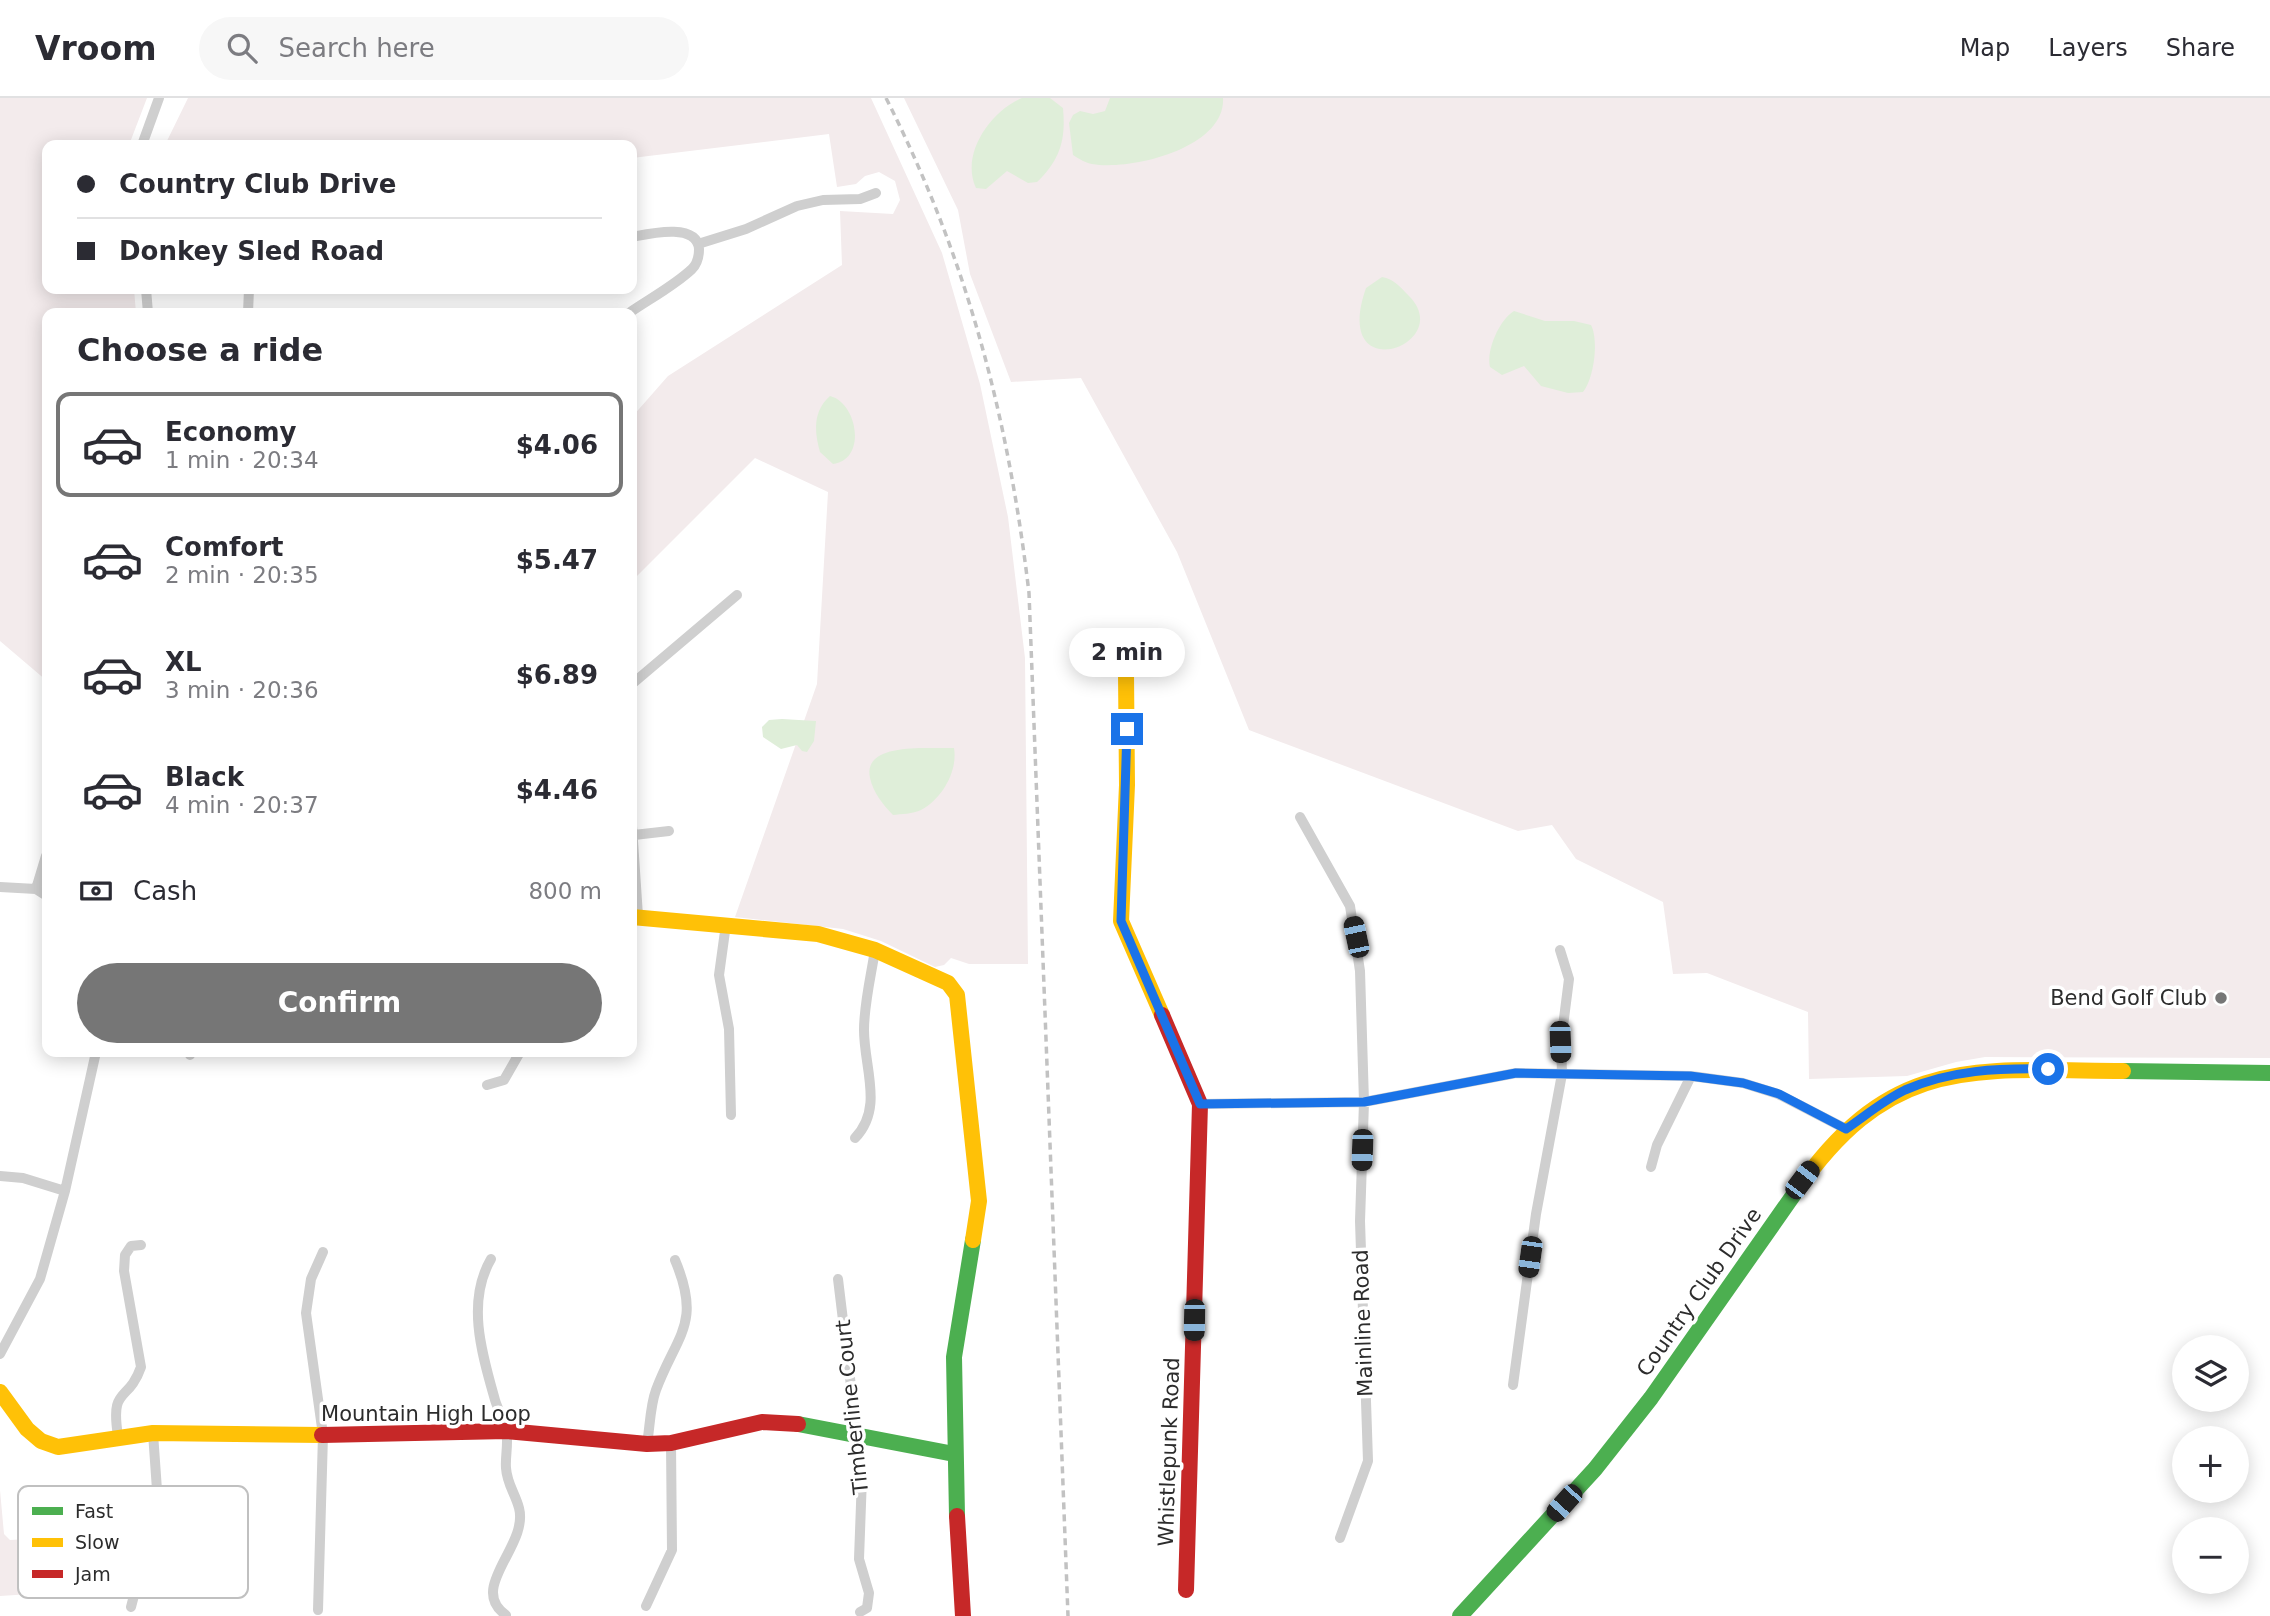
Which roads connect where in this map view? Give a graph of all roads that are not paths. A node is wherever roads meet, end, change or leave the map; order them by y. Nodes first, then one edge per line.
1 (159, 98) edge
2 (144, 140) edge
3 (876, 192) dead end
4 (637, 236) edge
5 (698, 244) junction
6 (636, 308) edge
7 (737, 595) dead end
8 (1126, 673) dead end
9 (637, 680) edge
10 (1300, 817) dead end
11 (637, 830) edge
12 (669, 831) dead end
13 (42, 869) edge
14 (0, 887) edge
15 (36, 889) junction
16 (42, 893) edge
17 (637, 916) edge
18 (726, 924) junction
19 (875, 950) junction
20 (1560, 950) dead end
21 (95, 1057) edge
22 (517, 1057) edge
23 (2270, 1073) edge
24 (1562, 1074) junction
25 (1690, 1076) junction
26 (487, 1085) dead end
27 (1364, 1102) junction
28 (1200, 1104) junction
29 (732, 1115) dead end
30 (1846, 1129) junction
31 (855, 1138) dead end
32 (1651, 1167) dead end
33 (0, 1176) edge
34 (65, 1191) junction
35 (141, 1245) dead end
36 (323, 1252) dead end
37 (491, 1259) dead end
38 (675, 1260) dead end
39 (838, 1279) dead end
40 (0, 1354) edge
41 (1513, 1385) dead end
42 (0, 1392) edge
43 (507, 1431) junction
44 (153, 1433) junction
45 (857, 1434) junction
46 (323, 1435) junction
47 (118, 1436) junction
48 (671, 1443) junction
49 (647, 1444) junction
50 (954, 1454) junction
51 (157, 1486) edge
52 (1340, 1538) dead end
53 (1186, 1590) dead end
54 (133, 1598) edge
55 (646, 1606) dead end
56 (131, 1607) dead end
57 (318, 1610) dead end
58 (860, 1612) dead end
59 (506, 1615) edge
60 (964, 1616) edge
61 (1460, 1616) edge

1 - 2 street
3 - 5 street
4 - 5 street
5 - 6 street
7 - 9 street
8 - 28 street
10 - 27 street, Mainline Road
11 - 12 street
13 - 15 street
14 - 15 street
15 - 16 street
17 - 18 street
18 - 19 street
18 - 29 street
19 - 31 street
19 - 50 street
20 - 24 street
21 - 34 street
22 - 26 street
23 - 30 street, Country Club Drive
24 - 25 street
24 - 27 street
24 - 41 street
25 - 30 street
25 - 32 street
27 - 28 street
27 - 52 street, Mainline Road
28 - 53 street, Whistlepunk Road
30 - 61 street, Country Club Drive
33 - 34 street
34 - 40 street
35 - 47 street
36 - 46 street
37 - 43 street
38 - 49 street
39 - 45 street, Timberline Court
42 - 47 street, Mountain High Loop
43 - 46 street, Mountain High Loop
43 - 49 street, Mountain High Loop
43 - 59 street
44 - 46 street, Mountain High Loop
44 - 47 street, Mountain High Loop
44 - 51 street
45 - 48 street, Mountain High Loop
45 - 50 street, Mountain High Loop
45 - 58 street, Timberline Court
46 - 57 street
48 - 49 street, Mountain High Loop
48 - 55 street
50 - 60 street
54 - 56 street

